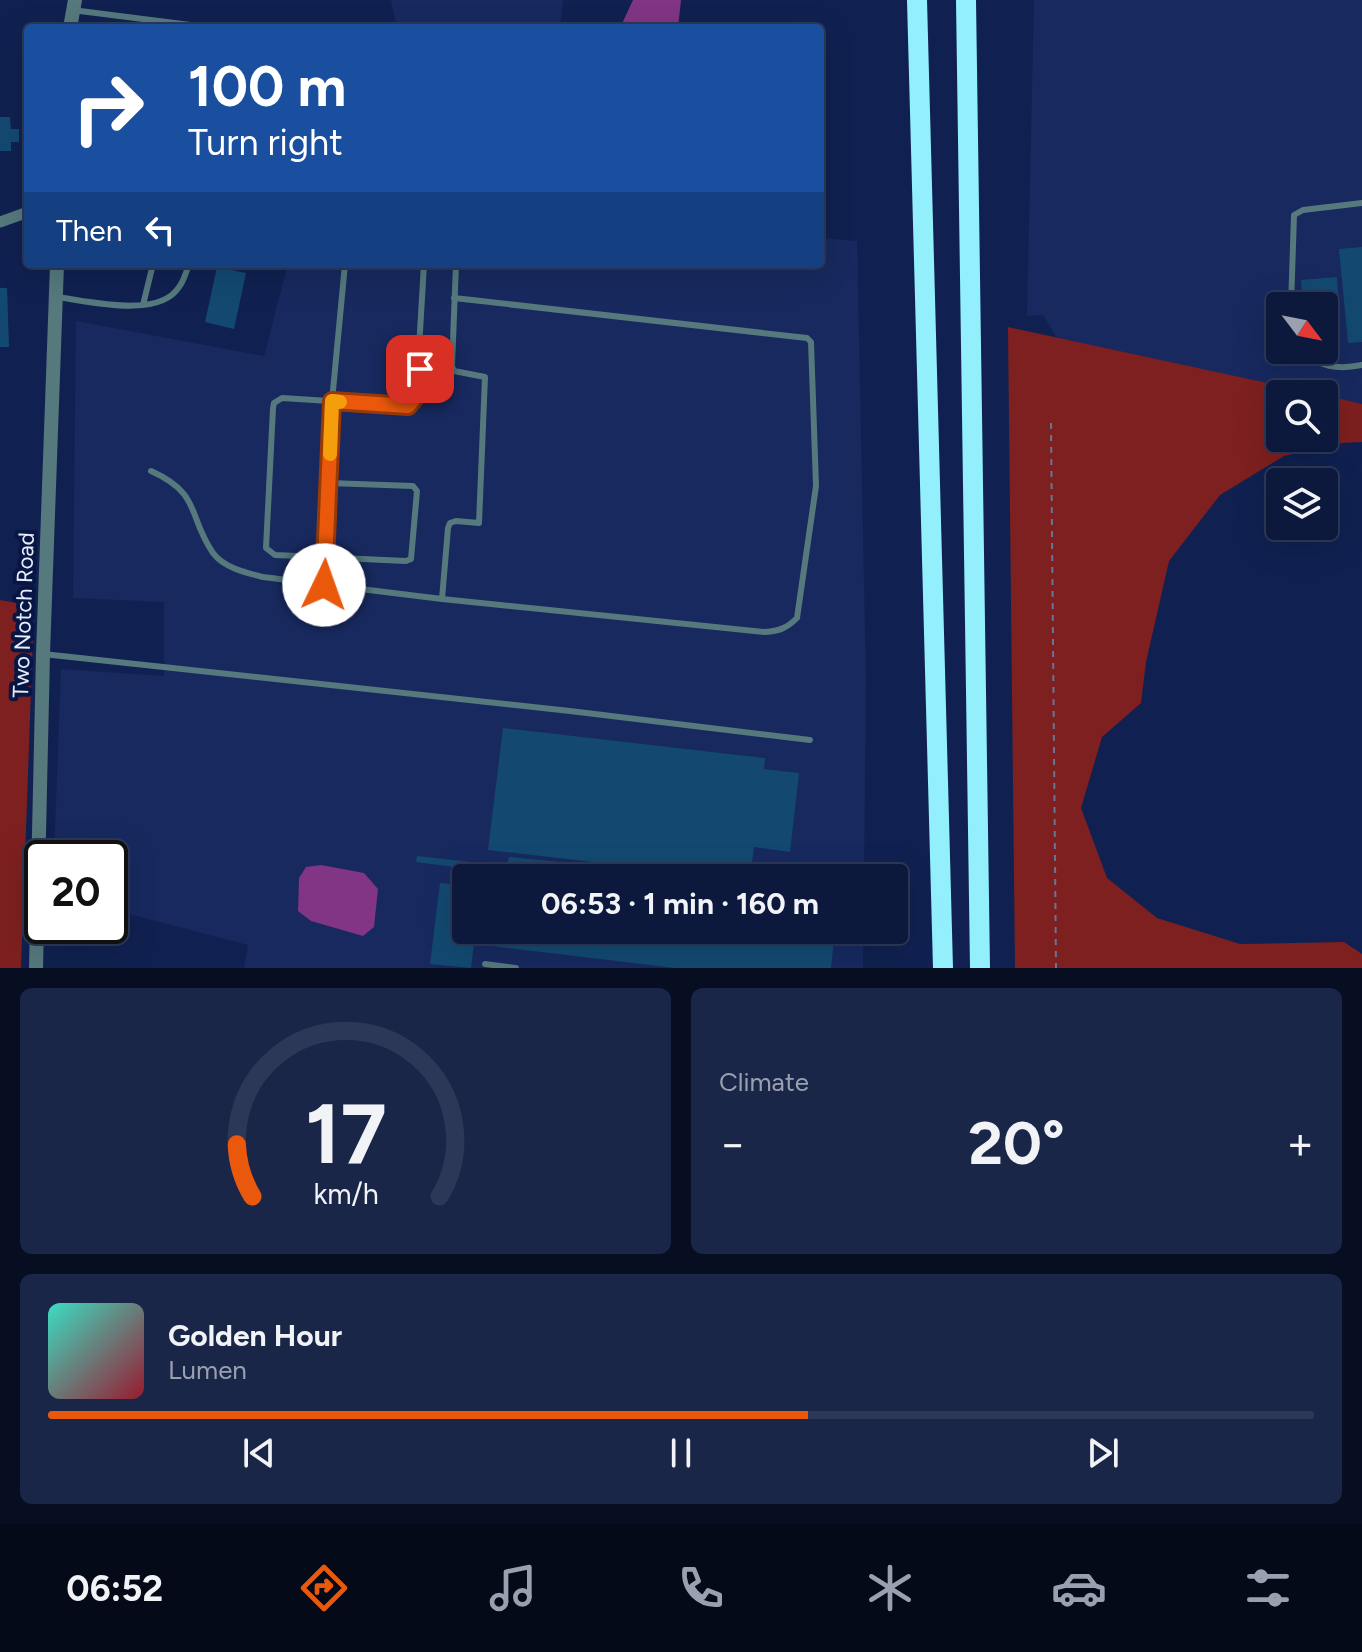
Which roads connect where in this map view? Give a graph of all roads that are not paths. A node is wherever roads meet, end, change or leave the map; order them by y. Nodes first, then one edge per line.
1 (917, 0) edge
2 (966, 0) edge
3 (74, 5) edge
4 (190, 24) edge
5 (1362, 203) edge
6 (24, 213) edge
7 (0, 222) edge
8 (57, 268) edge
9 (152, 268) edge
10 (345, 268) edge
11 (424, 268) edge
12 (456, 268) edge
13 (187, 270) dead end
14 (1291, 292) edge
15 (57, 297) junction
16 (454, 298) junction
17 (143, 305) junction
18 (1326, 364) edge
19 (1362, 365) edge
20 (332, 401) junction
21 (151, 471) dead end
22 (329, 483) junction
23 (325, 558) junction
24 (324, 585) junction
25 (442, 599) junction
26 (43, 654) junction
27 (810, 740) dead end
28 (485, 964) dead end
29 (36, 968) edge
30 (516, 968) edge
31 (943, 968) edge
32 (980, 968) edge

1 - 31 highway
2 - 32 highway
3 - 4 lane
5 - 14 lane
6 - 7 street
8 - 15 street, Two Notch Road
9 - 17 lane
10 - 20 lane
11 - 20 lane
12 - 16 lane
13 - 17 lane
15 - 17 lane
15 - 26 street, Two Notch Road
16 - 25 lane
16 - 25 lane
18 - 19 lane
20 - 22 lane
20 - 23 lane
21 - 24 lane
22 - 23 lane
22 - 23 lane
23 - 24 lane
24 - 25 lane
26 - 27 lane
26 - 29 street, Two Notch Road
28 - 30 lane

